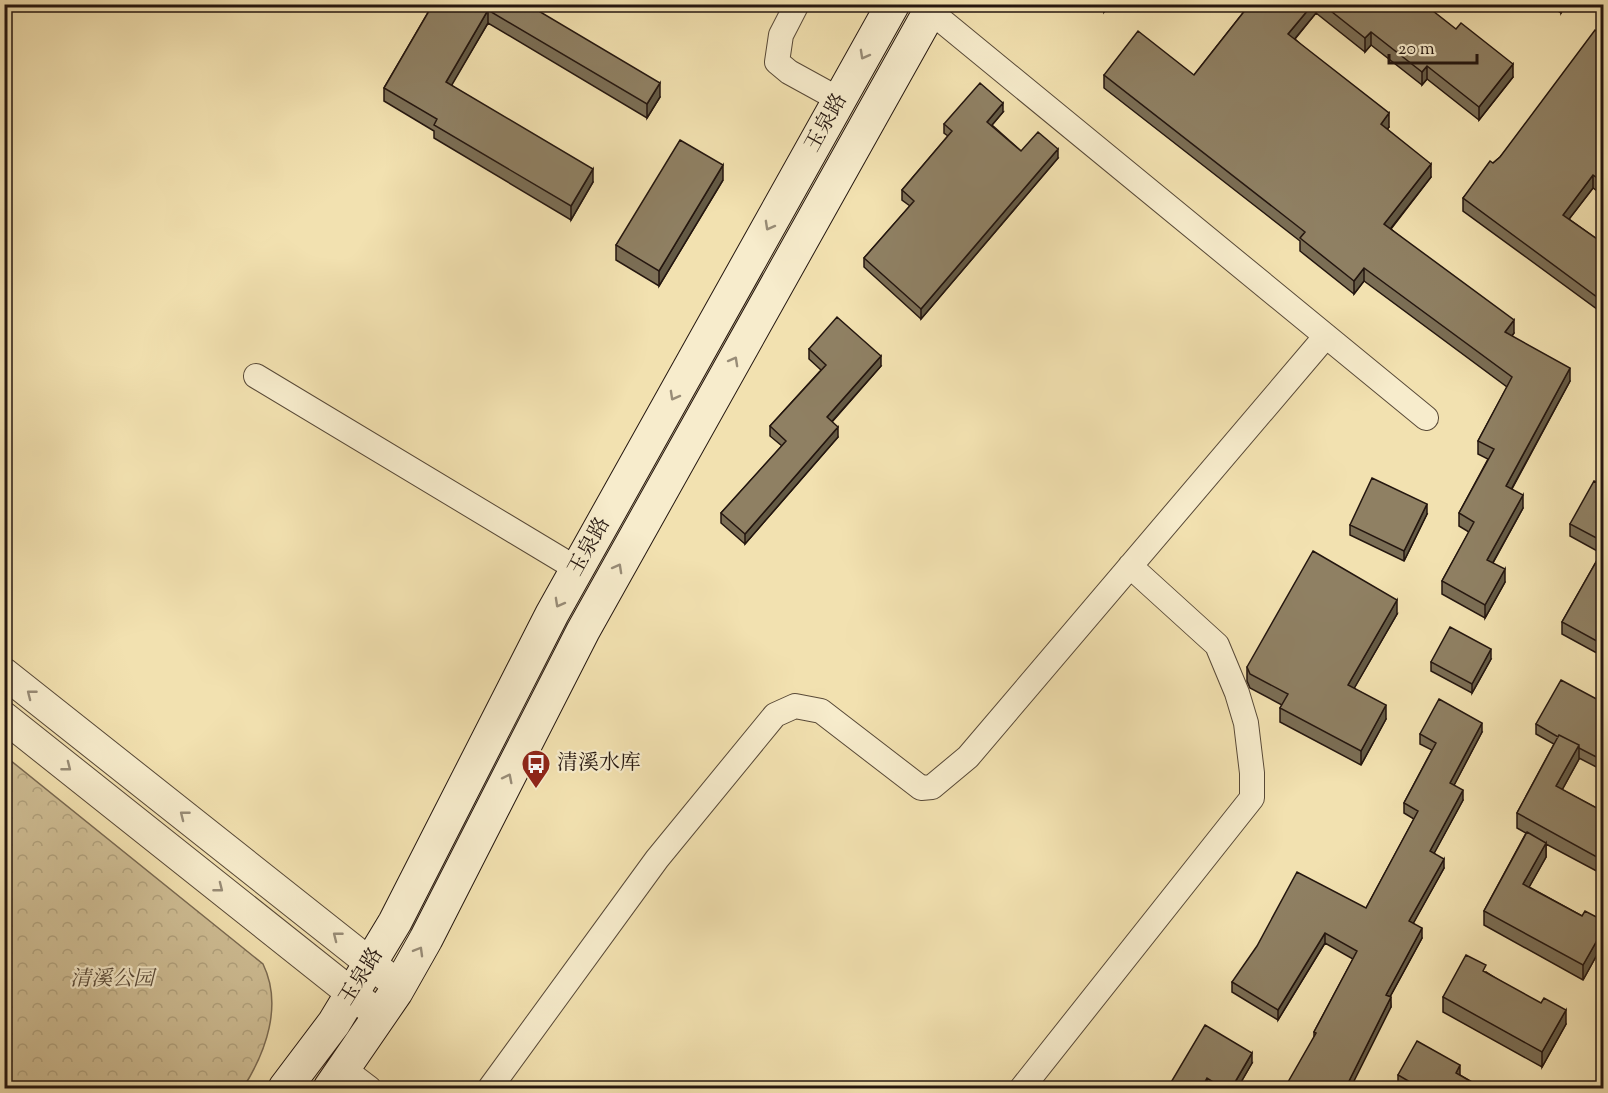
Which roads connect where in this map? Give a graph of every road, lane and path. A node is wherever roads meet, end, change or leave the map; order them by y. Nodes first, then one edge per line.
1 (797, 4) edge
2 (893, 4) edge
3 (932, 8) edge
4 (840, 99) junction
5 (1326, 336) junction
6 (256, 376) dead end
7 (1426, 418) dead end
8 (1130, 566) junction
9 (577, 569) junction
10 (4, 673) edge
11 (4, 717) edge
12 (371, 964) junction
13 (399, 986) junction
14 (352, 994) junction
15 (380, 1016) junction
16 (348, 1082) edge
17 (285, 1089) edge
18 (490, 1089) edge
19 (1022, 1089) edge

1 - 4 street
2 -> 4 main road, 玉泉路
3 - 5 street
13 -> 3 main road, 玉泉路
4 -> 9 main road, 玉泉路
5 - 7 street
5 - 8 street
6 - 9 street
8 - 18 street
8 - 19 street
9 -> 12 main road, 玉泉路
12 -> 10 street
11 -> 14 street
12 - 13 street
12 - 14 main road, 玉泉路
13 - 15 main road, 玉泉路
14 - 15 street
14 - 17 main road, 玉泉路
15 - 16 main road, 玉泉路

